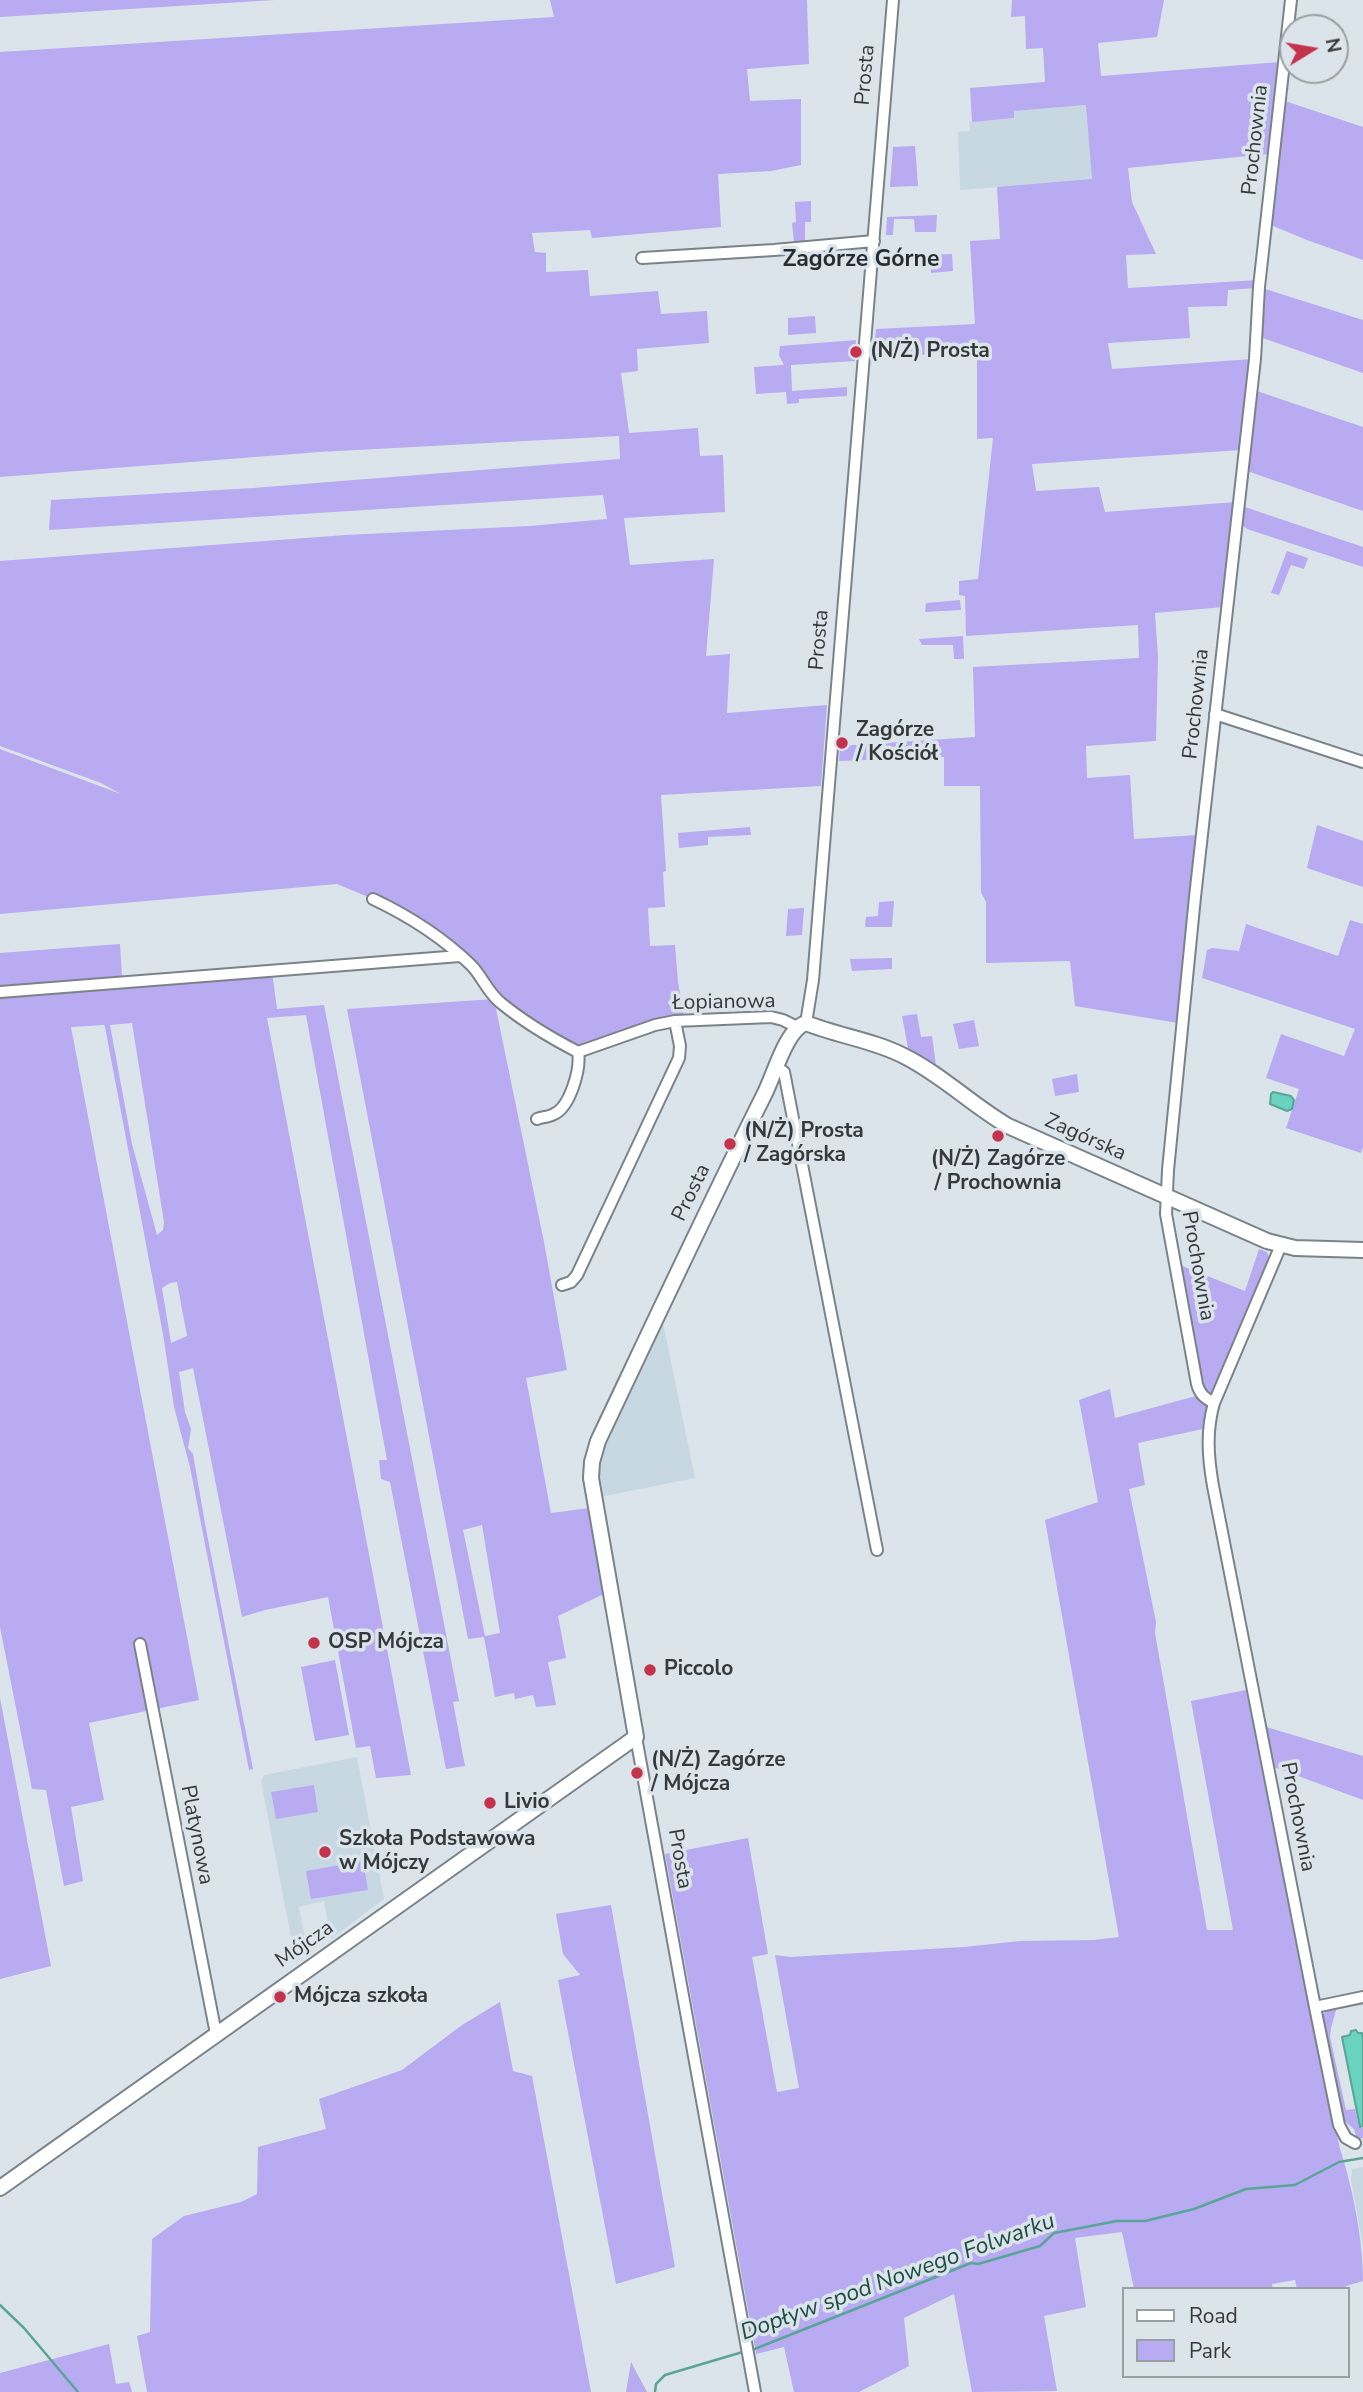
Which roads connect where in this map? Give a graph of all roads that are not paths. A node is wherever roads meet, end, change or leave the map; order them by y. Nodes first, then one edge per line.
1 (893, 0) edge
2 (1291, 0) edge
3 (874, 241) junction
4 (642, 258) dead end
5 (1215, 714) junction
6 (1363, 762) edge
7 (373, 899) dead end
8 (460, 956) junction
9 (0, 992) edge
10 (675, 1021) junction
11 (801, 1025) junction
12 (578, 1052) junction
13 (777, 1067) junction
14 (537, 1119) dead end
15 (1167, 1197) junction
16 (1281, 1245) junction
17 (1363, 1250) edge
18 (562, 1285) dead end
19 (1214, 1403) junction
20 (877, 1550) dead end
21 (140, 1644) dead end
22 (636, 1737) junction
23 (1363, 1997) edge
24 (1315, 2007) junction
25 (216, 2034) junction
26 (1355, 2143) dead end
27 (0, 2188) edge
28 (755, 2392) edge

1 - 3 street, Prosta
2 - 5 street, Prochownia
3 - 4 street
3 - 11 street, Prosta
5 - 6 street
5 - 15 street, Prochownia
7 - 8 street
8 - 9 street
8 - 12 street
10 - 11 street, Łopianowa
10 - 12 street, Łopianowa
10 - 18 street
11 - 13 street, Prosta
11 - 15 street, Zagórska
12 - 14 street
13 - 20 street
13 - 22 street, Prosta
15 - 16 street, Zagórska
15 - 19 street, Prochownia
16 - 17 street, Zagórska
16 - 19 street, Prochownia
19 - 24 street, Prochownia
21 - 25 street, Platynowa
22 - 25 street, Mójcza
22 - 28 street, Prosta
23 - 24 street
24 - 26 street, Prochownia
25 - 27 street, Mójcza

